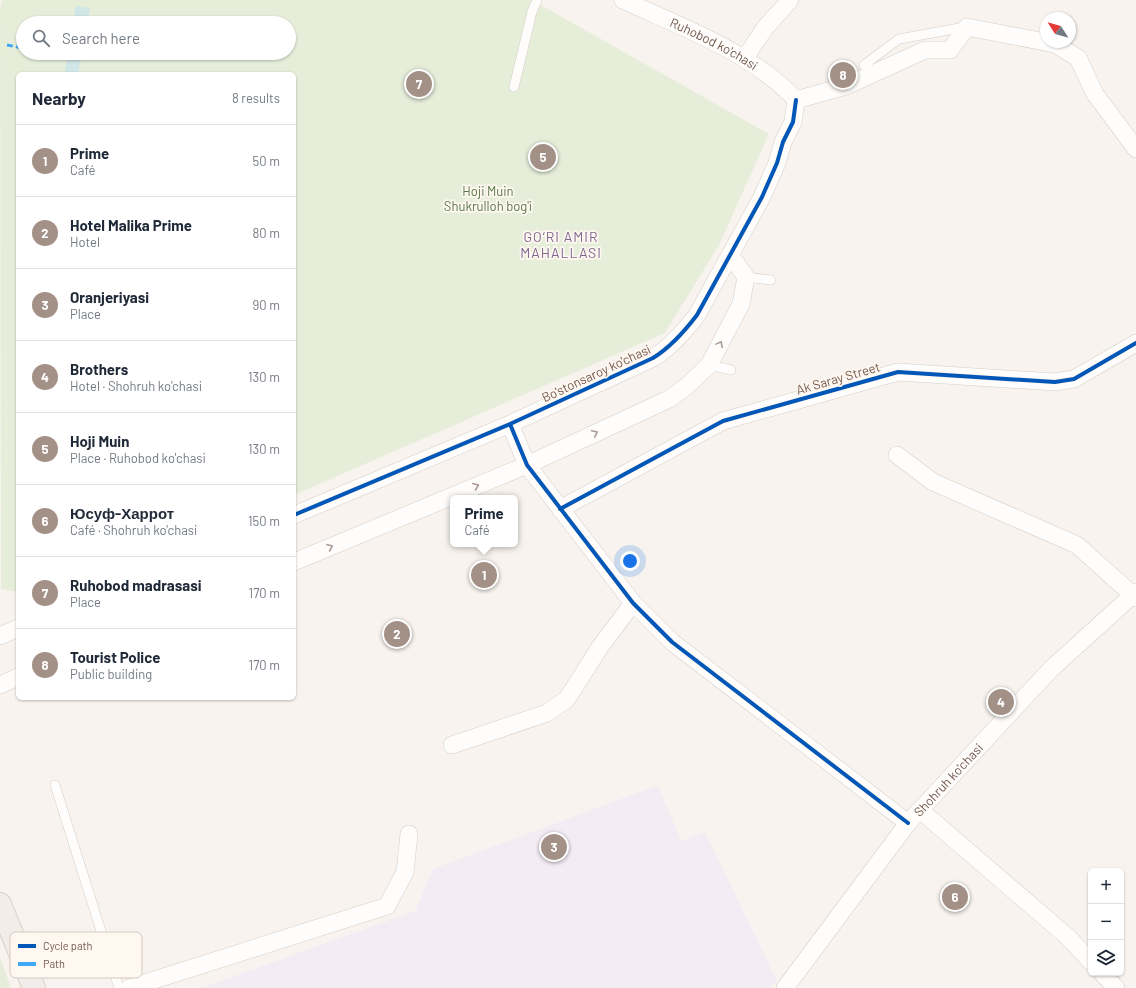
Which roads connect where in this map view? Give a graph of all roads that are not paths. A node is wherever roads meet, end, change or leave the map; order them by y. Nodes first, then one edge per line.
1 (537, 0) edge
2 (623, 0) edge
3 (790, 0) edge
4 (967, 27) junction
5 (745, 58) junction
6 (864, 65) dead end
7 (514, 87) dead end
8 (796, 100) junction
9 (1136, 149) edge
10 (730, 254) junction
11 (746, 277) junction
12 (771, 280) dead end
13 (1136, 343) edge
14 (709, 365) junction
15 (731, 370) dead end
16 (510, 424) junction
17 (897, 456) dead end
18 (527, 465) junction
19 (455, 495) edge
20 (450, 497) edge
21 (560, 509) junction
22 (296, 514) edge
23 (296, 561) edge
24 (1135, 595) edge
25 (633, 603) junction
26 (16, 629) edge
27 (0, 636) edge
28 (16, 678) edge
29 (0, 685) edge
30 (452, 745) dead end
31 (55, 785) dead end
32 (920, 810) junction
33 (908, 823) junction
34 (409, 834) dead end
35 (0, 904) edge
36 (11, 932) edge
37 (101, 932) edge
38 (1088, 959) edge
39 (1105, 976) edge
40 (30, 978) edge
41 (116, 978) edge
42 (34, 988) edge
43 (119, 988) edge
44 (129, 988) edge
45 (785, 988) edge
46 (1116, 988) edge

1 - 7 lane
2 - 5 street, Ruhobod ko'chasi
3 - 5 street
4 - 6 lane
4 - 8 street
4 - 9 street
5 - 8 street, Ruhobod ko'chasi
8 - 10 street, Bo'stonsaroy ko'chasi
10 - 11 street
10 - 16 street, Bo'stonsaroy ko'chasi
11 - 12 lane
14 -> 11 street
13 - 21 street, Ak Saray Street
14 - 15 lane
18 -> 14 street
16 - 18 street
16 - 22 street, Bo'stonsaroy ko'chasi
17 - 24 street
19 -> 18 street
18 - 21 street
23 -> 20 street
21 - 25 street
24 - 32 street, Shohruh ko'chasi
25 - 30 street
25 - 33 street
26 - 27 street
28 - 29 street
31 - 37 lane
32 - 33 street, Shohruh ko'chasi
32 - 38 street
33 - 45 street, Shohruh ko'chasi
34 - 44 street
35 - 36 main road
39 - 46 street
40 - 42 main road
41 - 43 lane

